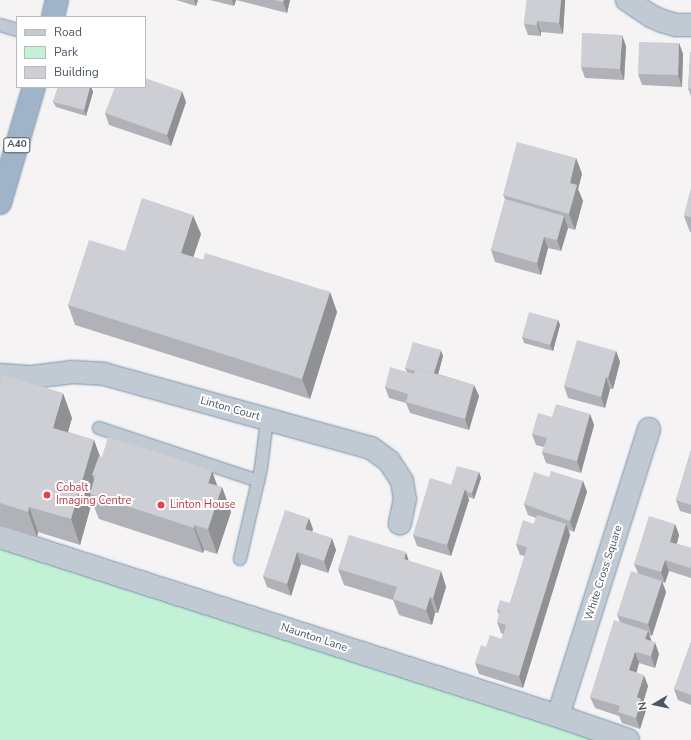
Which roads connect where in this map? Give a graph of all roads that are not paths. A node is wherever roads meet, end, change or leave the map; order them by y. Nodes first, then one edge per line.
1 (57, 0) edge
2 (627, 0) edge
3 (53, 16) edge
4 (0, 25) edge
5 (691, 25) edge
6 (16, 30) edge
7 (34, 88) edge
8 (0, 203) edge
9 (0, 375) edge
10 (267, 420) junction
11 (99, 428) dead end
12 (649, 429) dead end
13 (258, 481) junction
14 (400, 523) dead end
15 (0, 537) edge
16 (240, 559) dead end
17 (558, 716) junction
18 (628, 740) edge

1 - 3 highway
2 - 5 street
4 - 6 lane
7 - 8 highway, A40
9 - 10 street, Linton Court
10 - 13 lane
10 - 14 street, Linton Court
11 - 13 lane
12 - 17 street, White Cross Square
13 - 16 lane
15 - 17 street, Naunton Lane
17 - 18 street, Naunton Lane

